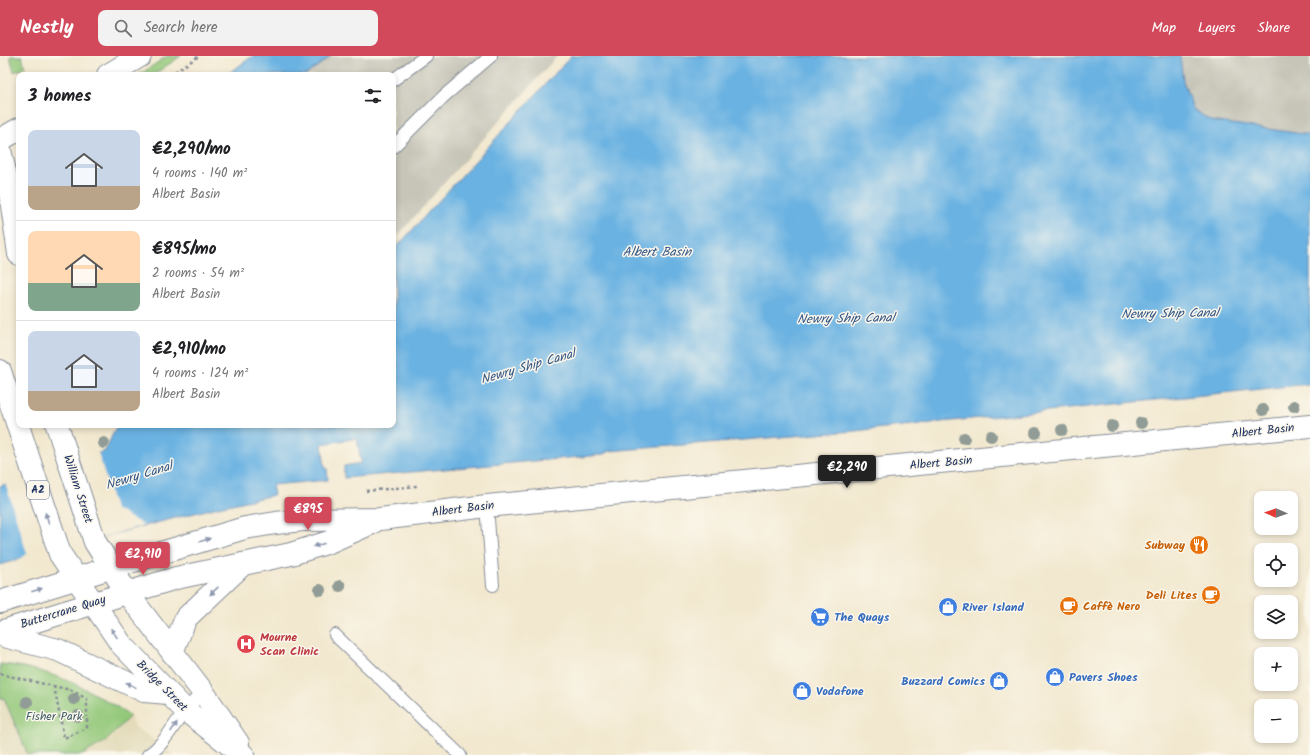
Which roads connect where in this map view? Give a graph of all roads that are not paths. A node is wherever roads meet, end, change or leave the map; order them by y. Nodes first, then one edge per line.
1 (140, 56) edge
2 (426, 56) edge
3 (491, 56) edge
4 (114, 66) edge
5 (396, 78) edge
6 (16, 130) edge
7 (0, 140) edge
8 (396, 144) edge
9 (0, 150) edge
10 (16, 233) edge
11 (0, 371) edge
12 (16, 419) edge
13 (1310, 426) edge
14 (19, 428) edge
15 (58, 428) edge
16 (487, 506) junction
17 (380, 519) junction
18 (243, 564) junction
19 (110, 568) junction
20 (76, 578) junction
21 (493, 585) dead end
22 (127, 593) junction
23 (0, 602) edge
24 (94, 603) junction
25 (0, 633) edge
26 (335, 635) dead end
27 (172, 652) junction
28 (204, 692) junction
29 (168, 693) junction
30 (185, 710) junction
31 (148, 755) edge
32 (243, 755) edge
33 (247, 755) edge
34 (460, 755) edge

1 - 4 main road
2 - 5 lane
3 - 8 lane
6 - 7 main road
9 - 10 main road
11 - 12 main road, A2
13 - 16 main road, Albert Basin
20 -> 14 main road, A2
15 - 19 main road, William Street
16 - 17 main road, Albert Basin
16 - 21 lane
17 -> 18 main road, Albert Basin
19 -> 17 main road, Albert Basin
18 - 22 main road, Albert Basin
18 -> 27 main road
19 - 20 main road
19 - 22 main road, William Street
23 -> 20 main road
20 - 24 main road, A2
22 - 24 main road, Buttercrane Quay
22 - 27 main road, Bridge Street
24 - 25 main road, Buttercrane Quay
29 -> 24 main road, Bridge Street / A2
29 -> 25 main road
26 - 34 lane
27 - 28 main road, Bridge Street
28 - 30 lane
28 - 33 main road, Bridge Street
29 - 30 main road, Bridge Street / A2
31 -> 30 lane
30 - 32 main road, Bridge Street / A2

